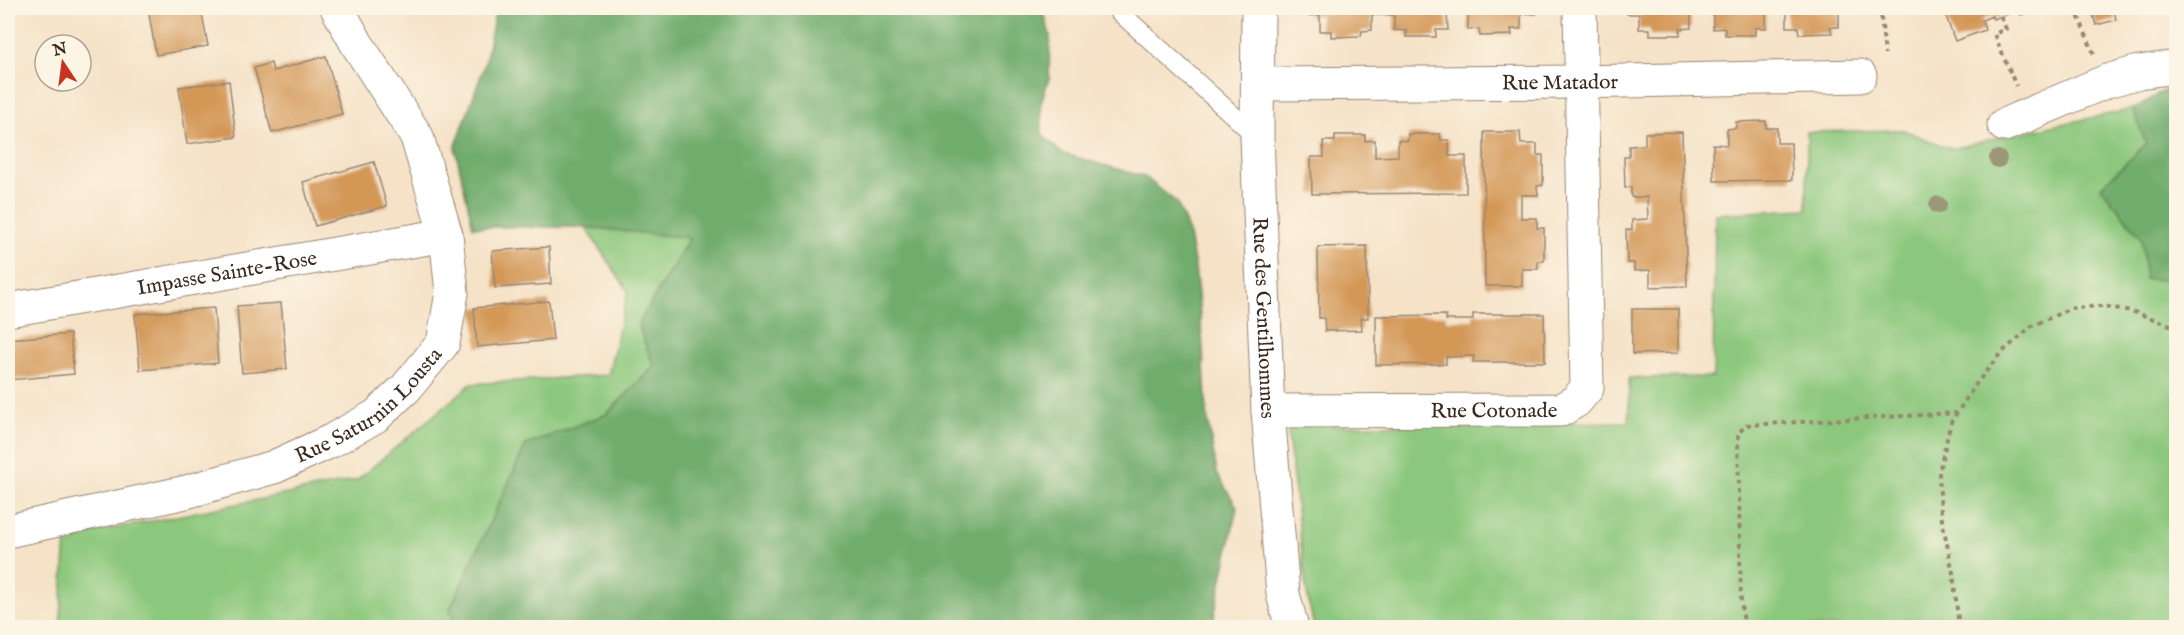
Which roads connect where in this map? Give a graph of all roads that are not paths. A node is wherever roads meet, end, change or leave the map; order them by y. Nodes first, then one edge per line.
1 (337, 8) edge
2 (1115, 8) edge
3 (1258, 8) edge
4 (1580, 8) edge
5 (2176, 67) edge
6 (1860, 76) dead end
7 (1580, 82) junction
8 (1258, 84) junction
9 (2016, 120) road end
10 (1257, 137) junction
11 (446, 235) junction
12 (8, 310) edge
13 (1268, 411) junction
14 (8, 531) edge
15 (1292, 627) edge

1 - 11 street, Rue Saturnin Lousta
2 - 10 lane
3 - 8 street, Rue des Gentilhommes
4 - 7 street, Rue Cotonade
5 - 9 street
6 - 7 street, Rue Matador
7 - 8 street, Rue Matador
7 - 13 street, Rue Cotonade
8 - 10 street, Rue des Gentilhommes
10 - 13 street, Rue des Gentilhommes
11 - 12 street, Impasse Sainte-Rose
11 - 14 street, Rue Saturnin Lousta
13 - 15 street, Rue des Gentilhommes

